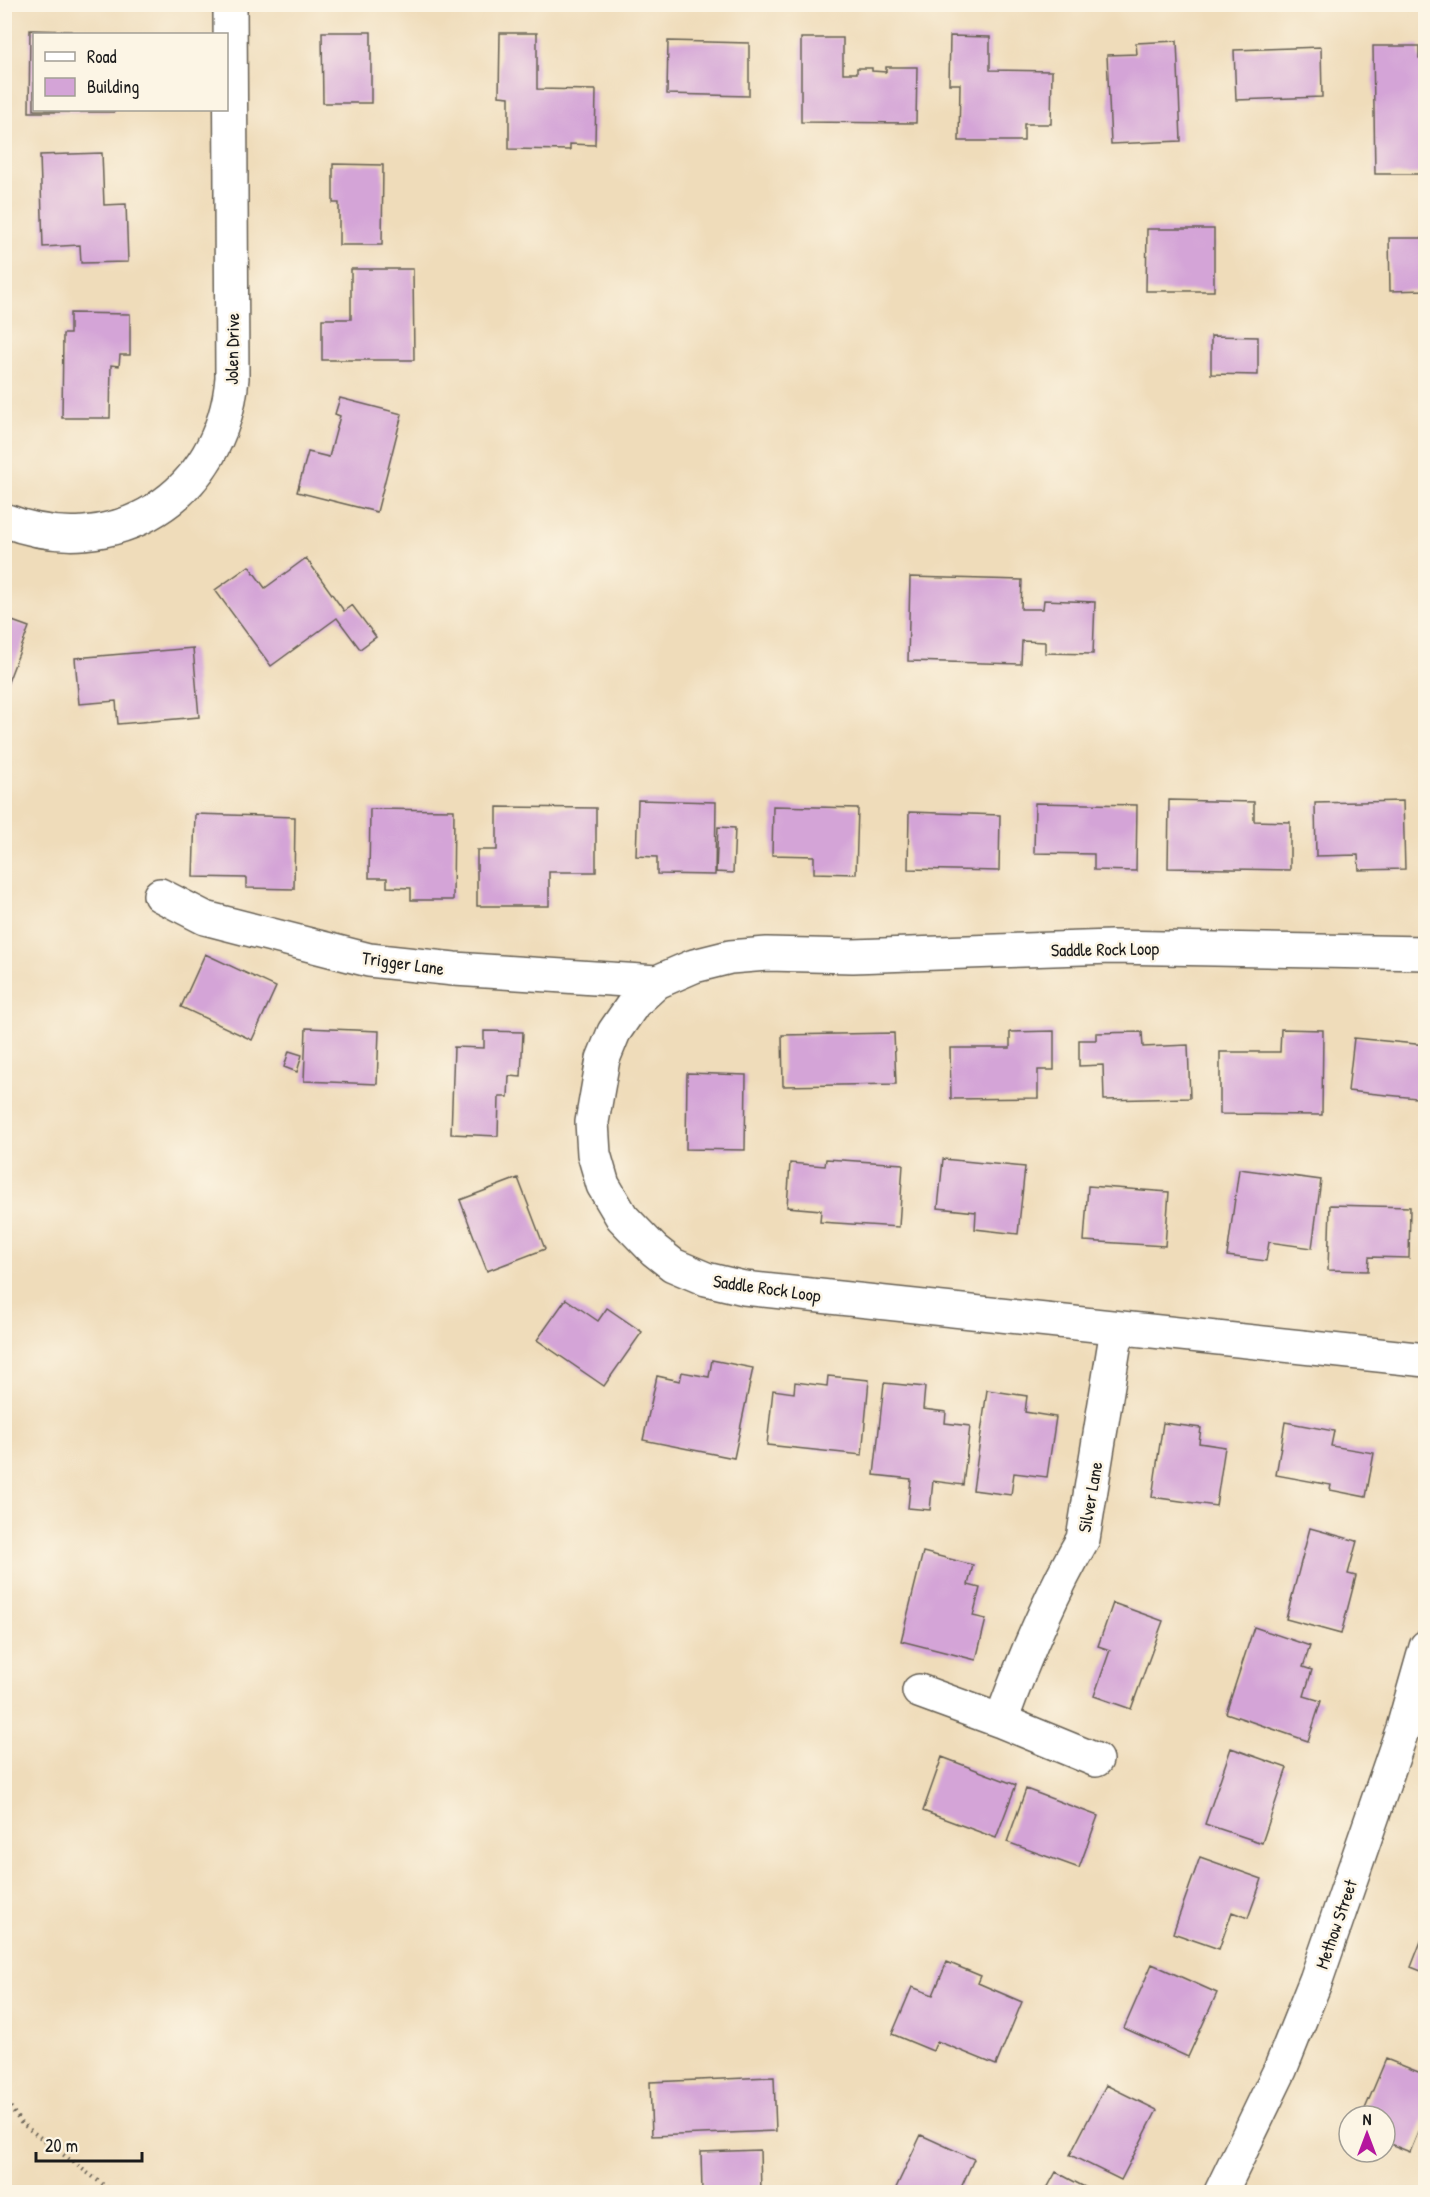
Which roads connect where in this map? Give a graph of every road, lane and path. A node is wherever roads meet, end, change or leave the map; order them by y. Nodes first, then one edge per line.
1 (230, 4) edge
2 (4, 520) edge
3 (160, 895) dead end
4 (1425, 952) edge
5 (657, 982) junction
6 (1117, 1329) junction
7 (1425, 1360) edge
8 (1425, 1647) edge
9 (919, 1691) dead end
10 (1001, 1721) junction
11 (1096, 1760) dead end
12 (4, 2097) edge
13 (113, 2193) edge
14 (1221, 2193) edge

1 - 2 street, Jolen Drive
3 - 5 street, Trigger Lane
4 - 5 street, Saddle Rock Loop
5 - 6 street, Saddle Rock Loop
6 - 7 street, Saddle Rock Loop
6 - 10 street, Silver Lane
8 - 14 street, Methow Street
9 - 10 street
10 - 11 street
12 - 13 path

